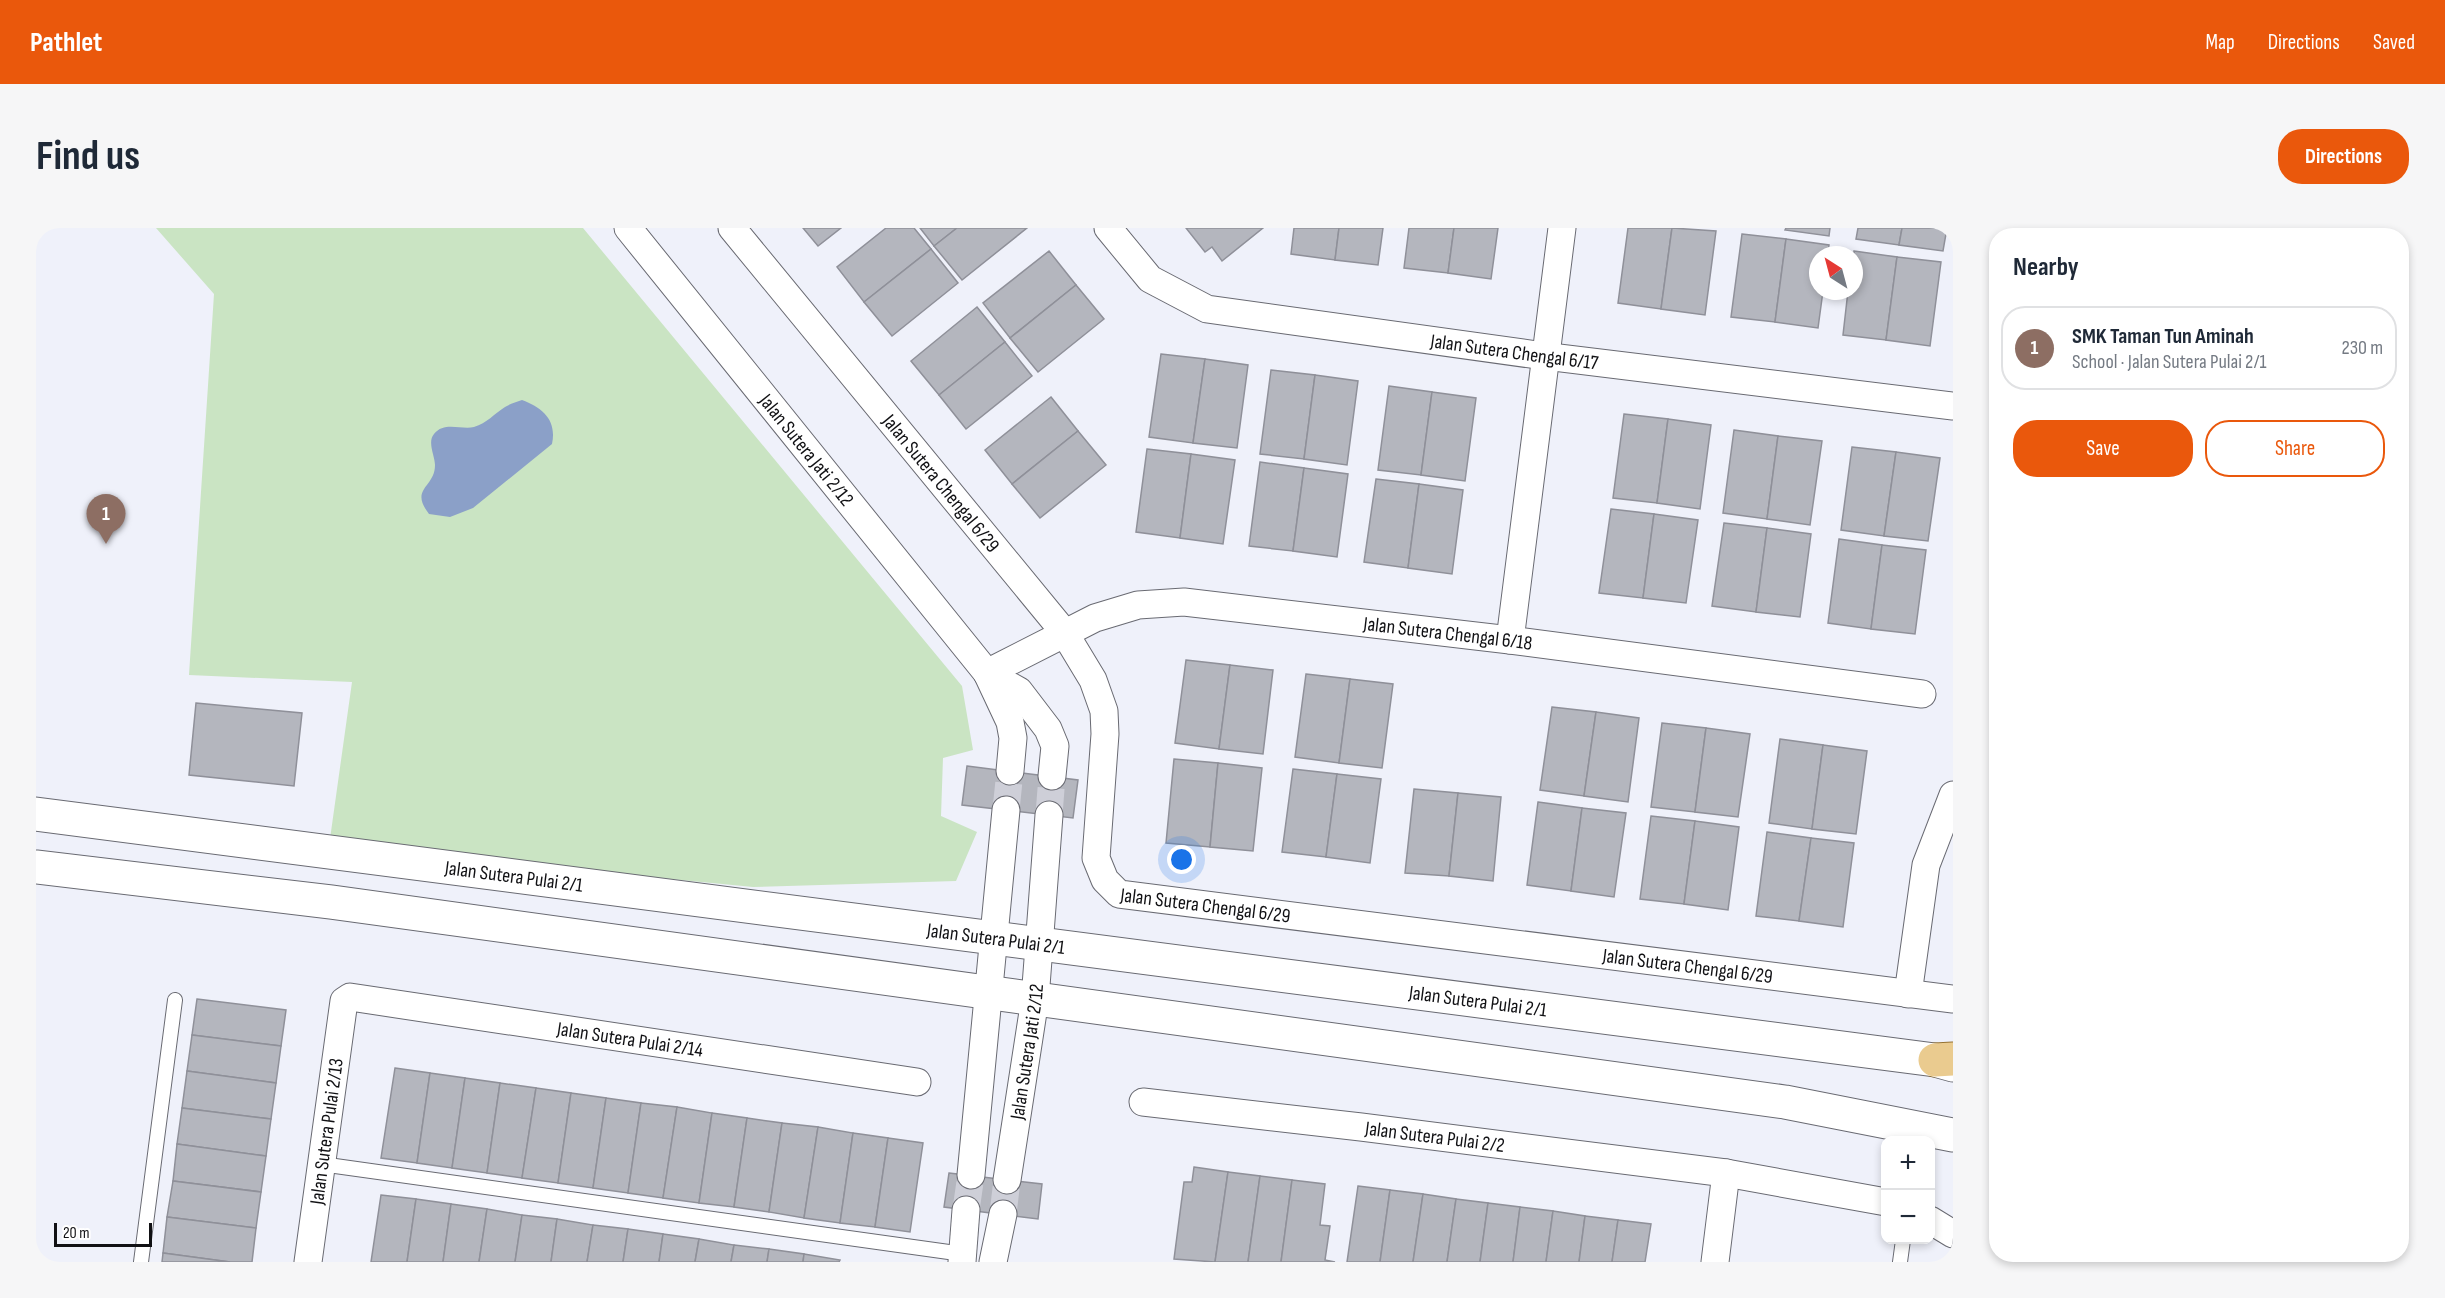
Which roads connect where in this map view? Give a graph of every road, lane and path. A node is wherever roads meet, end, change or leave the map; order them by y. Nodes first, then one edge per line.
1 (628, 228) edge
2 (732, 228) edge
3 (1108, 228) edge
4 (1562, 228) edge
5 (1545, 356) junction
6 (1953, 406) edge
7 (1064, 632) junction
8 (1510, 640) junction
9 (987, 673) junction
10 (1922, 693) dead end
11 (1010, 771) tunnel mouth
12 (1052, 776) tunnel mouth
13 (1953, 795) edge
14 (1006, 810) tunnel mouth
15 (36, 814) edge
16 (1049, 815) tunnel mouth
17 (36, 867) edge
18 (994, 938) junction
19 (1039, 944) junction
20 (988, 993) junction
21 (1908, 994) junction
22 (1035, 999) junction
23 (1953, 999) edge
24 (175, 1000) dead end
25 (344, 1001) joint
26 (1947, 1061) edge
27 (917, 1082) dead end
28 (1143, 1102) dead end
29 (1953, 1135) edge
30 (321, 1164) junction
31 (1726, 1173) junction
32 (971, 1175) tunnel mouth
33 (1007, 1180) tunnel mouth
34 (1881, 1201) edge
35 (966, 1210) tunnel mouth
36 (1003, 1214) tunnel mouth
37 (1935, 1223) edge
38 (1953, 1234) edge
39 (1902, 1244) edge
40 (963, 1258) edge
41 (997, 1261) edge
42 (141, 1262) edge
43 (308, 1262) edge
44 (1714, 1262) edge
45 (1900, 1262) edge

1 - 9 street, Jalan Sutera Jati 2/12
2 - 7 street, Jalan Sutera Chengal 6/29
3 - 5 street, Jalan Sutera Chengal 6/17
4 - 5 street
5 - 6 street, Jalan Sutera Chengal 6/17
5 - 8 street
7 - 8 street, Jalan Sutera Chengal 6/18
7 - 9 street, Jalan Sutera Chengal 6/18
7 - 21 street, Jalan Sutera Chengal 6/29
8 - 10 street, Jalan Sutera Chengal 6/18
9 - 11 street, Jalan Sutera Jati 2/12
9 - 12 street, Jalan Sutera Jati 2/12
13 - 21 street
14 - 18 street, Jalan Sutera Jati 2/12
15 - 18 main road, Jalan Sutera Pulai 2/1
16 - 19 street, Jalan Sutera Jati 2/12
17 - 20 main road
18 - 19 main road, Jalan Sutera Pulai 2/1
18 - 20 street, Jalan Sutera Jati 2/12
19 - 22 street, Jalan Sutera Jati 2/12
19 - 26 main road, Jalan Sutera Pulai 2/1
20 - 22 main road
20 - 32 street, Jalan Sutera Jati 2/12
21 - 23 street
22 - 29 main road
22 - 33 street, Jalan Sutera Jati 2/12
24 - 42 lane
25 - 27 street, Jalan Sutera Pulai 2/14
25 - 30 street, Jalan Sutera Pulai 2/13
28 - 31 street, Jalan Sutera Pulai 2/2
30 - 40 lane
30 - 43 street, Jalan Sutera Pulai 2/13
31 - 34 street, Jalan Sutera Pulai 2/2
31 - 44 street
35 - 40 street
36 - 41 street
37 - 38 street
39 - 45 lane

